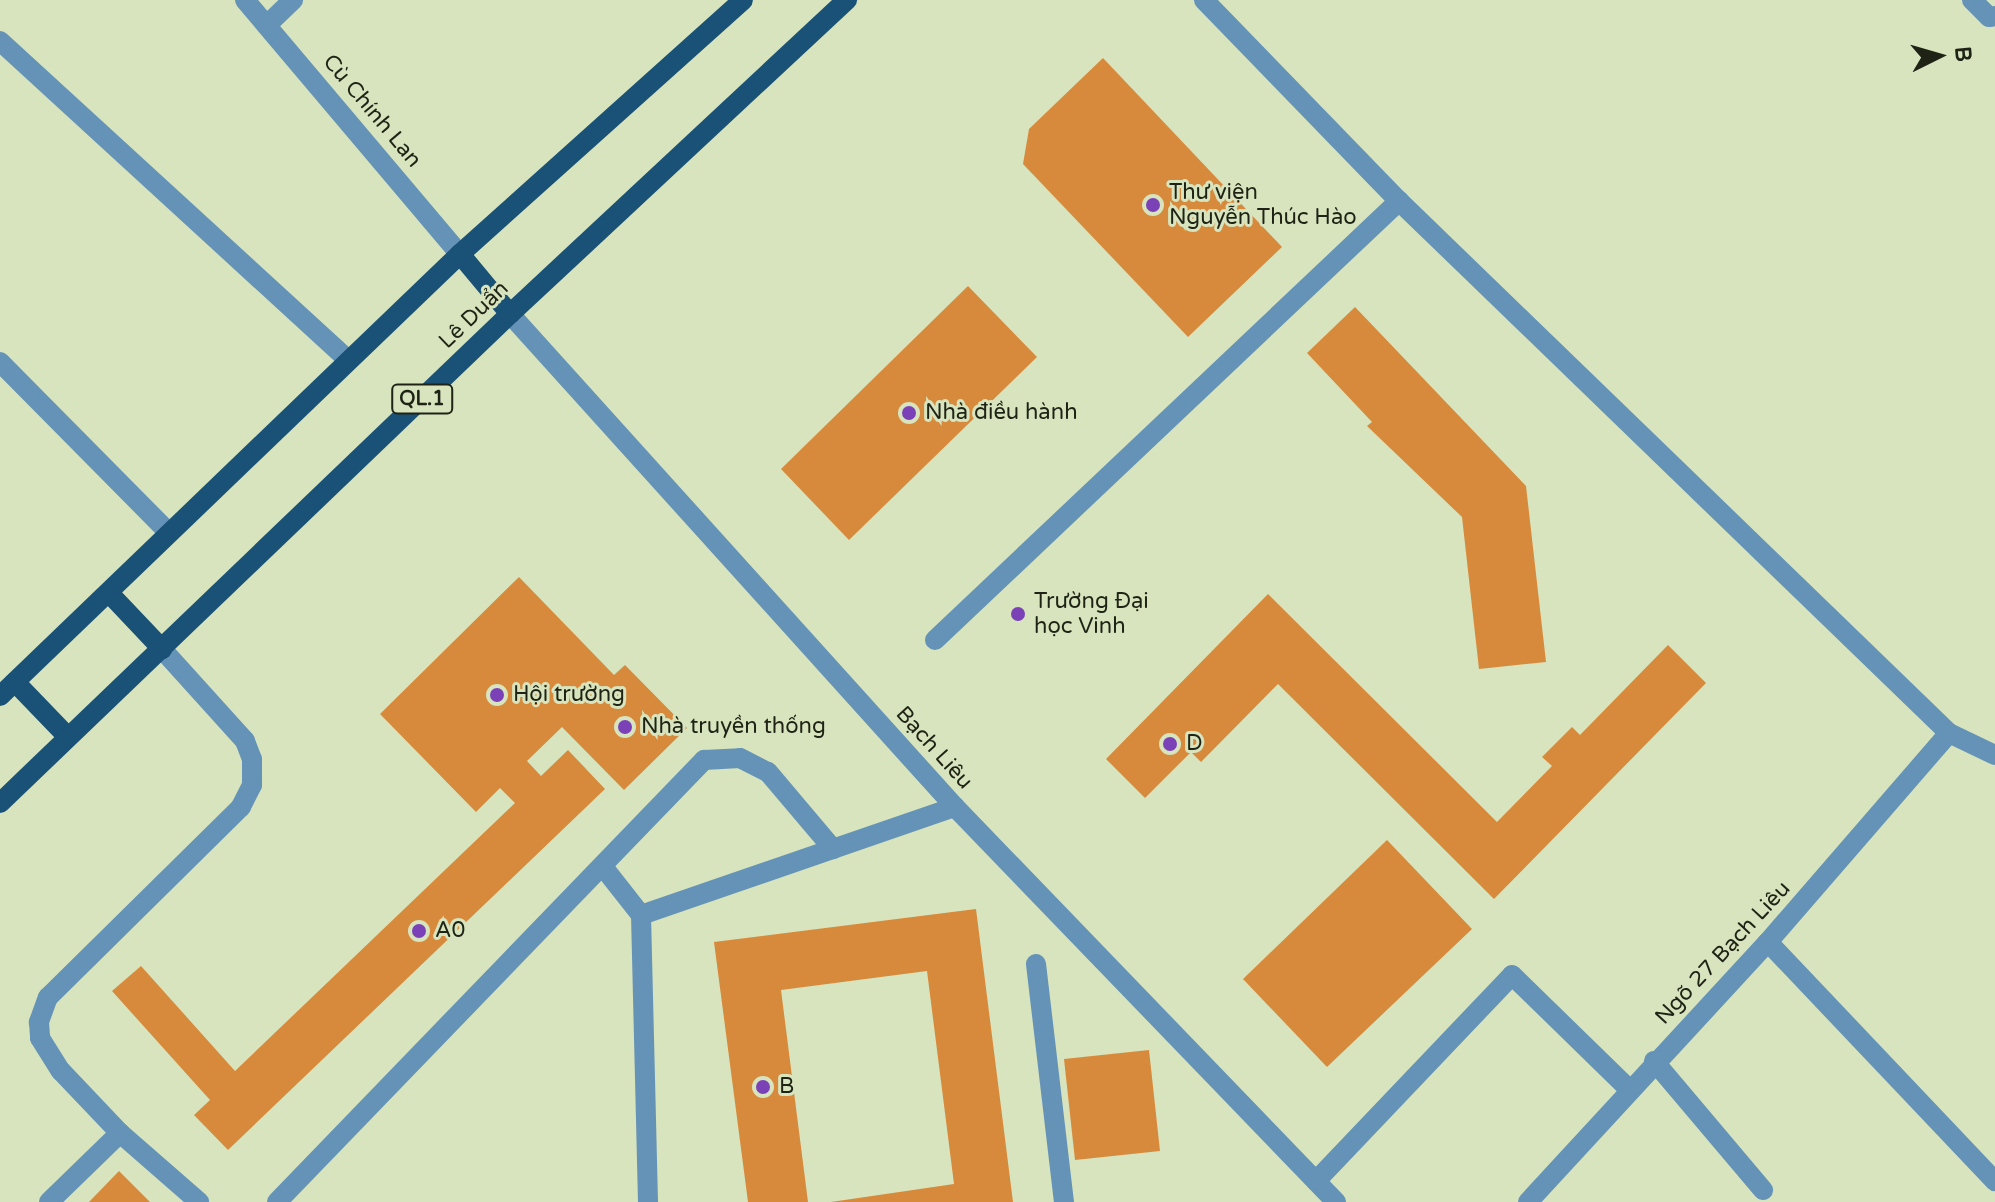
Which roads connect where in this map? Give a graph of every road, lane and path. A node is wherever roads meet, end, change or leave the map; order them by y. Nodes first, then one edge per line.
1 (245, 0) edge
2 (293, 0) edge
3 (743, 0) edge
4 (847, 0) edge
5 (1204, 0) edge
6 (1972, 0) edge
7 (1995, 16) edge
8 (268, 24) junction
9 (0, 41) edge
10 (1399, 201) junction
11 (460, 254) junction
12 (510, 314) junction
13 (348, 360) junction
14 (0, 362) edge
15 (169, 533) junction
16 (110, 594) junction
17 (935, 640) dead end
18 (162, 649) junction
19 (15, 682) junction
20 (0, 696) edge
21 (1949, 733) junction
22 (67, 736) junction
23 (1995, 755) edge
24 (0, 803) edge
25 (955, 807) junction
26 (833, 849) junction
27 (604, 868) junction
28 (641, 915) junction
29 (1768, 942) junction
30 (1036, 964) dead end
31 (1654, 1061) junction
32 (1630, 1090) junction
33 (120, 1133) junction
34 (1316, 1181) junction
35 (1995, 1181) edge
36 (1763, 1190) dead end
37 (49, 1202) edge
38 (199, 1202) edge
39 (277, 1202) edge
40 (648, 1202) edge
41 (1064, 1202) edge
42 (1336, 1202) edge
43 (1528, 1202) edge

1 - 8 street, Cù Chính Lan
2 - 8 street
3 - 11 main road
4 - 12 main road, Lê Duẩn / QL.1
5 - 10 street
6 - 7 street
8 - 11 street, Cù Chính Lan
9 - 13 street
10 - 17 street
10 - 21 street
11 - 12 main road
11 - 13 main road
12 - 18 main road, Lê Duẩn / QL.1
12 - 25 street, Bạch Liêu
13 - 15 main road
14 - 15 street
15 - 16 main road
16 - 18 main road
16 - 19 main road
18 - 22 main road, Lê Duẩn / QL.1
18 - 33 street
19 - 20 main road
19 - 22 main road
21 - 23 street
21 - 29 street, Ngõ 27 Bạch Liêu
22 - 24 main road, Lê Duẩn / QL.1
25 - 26 street
25 - 34 street, Bạch Liêu
26 - 27 street
26 - 28 street
27 - 28 street
27 - 39 street
28 - 40 street
29 - 31 street, Ngõ 27 Bạch Liêu
29 - 35 street
30 - 41 street
31 - 32 street, Ngõ 27 Bạch Liêu
31 - 36 street
32 - 34 street
32 - 43 street, Ngõ 27 Bạch Liêu
33 - 37 street
33 - 38 street
34 - 42 street, Bạch Liêu

